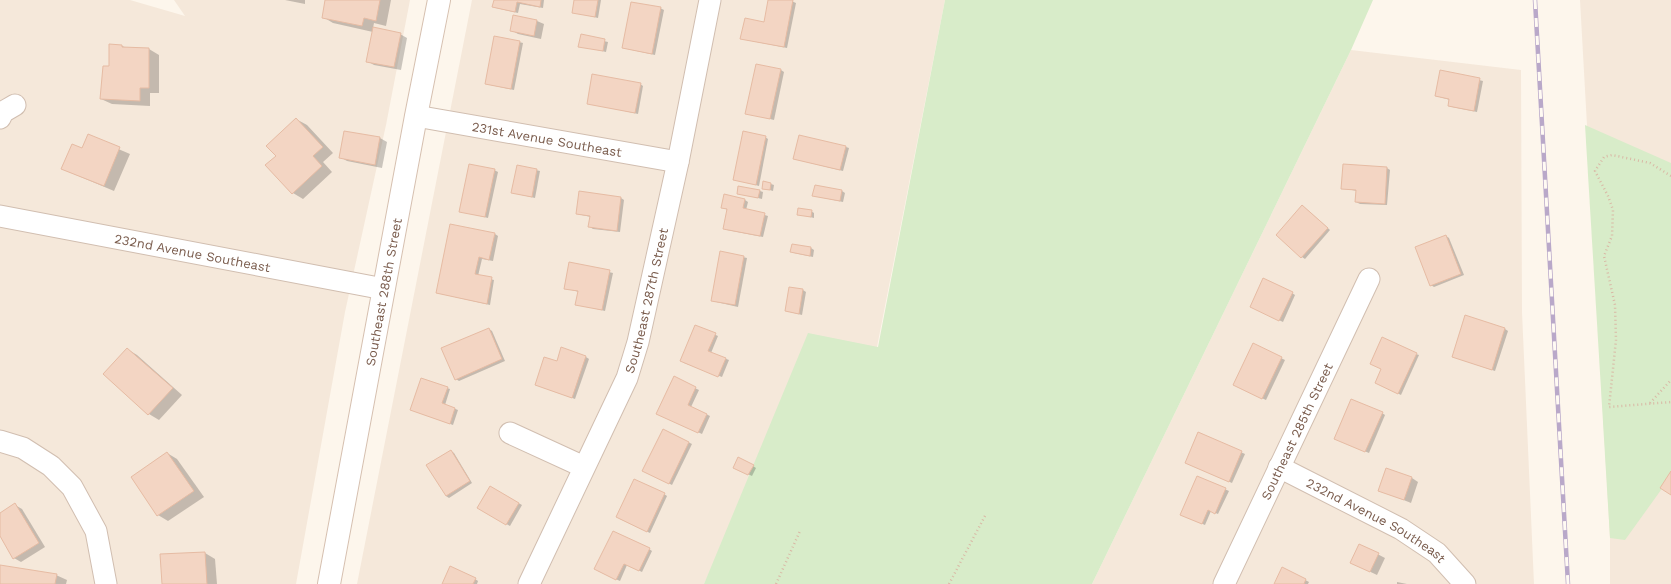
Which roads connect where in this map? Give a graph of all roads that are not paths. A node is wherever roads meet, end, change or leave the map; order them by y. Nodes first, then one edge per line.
1 (439, 0) edge
2 (710, 0) edge
3 (416, 116) junction
4 (678, 162) junction
5 (0, 216) edge
6 (1369, 279) dead end
7 (384, 289) junction
8 (510, 433) dead end
9 (0, 441) edge
10 (584, 467) junction
11 (1279, 468) junction
12 (106, 584) edge
13 (329, 584) edge
14 (529, 584) edge
15 (1224, 584) edge
16 (1465, 584) edge

1 - 3 street, Southeast 288th Street
2 - 4 street, Southeast 287th Street
3 - 4 street, 231st Avenue Southeast
3 - 7 street, Southeast 288th Street
4 - 10 street, Southeast 287th Street
5 - 7 street, 232nd Avenue Southeast
6 - 11 street, Southeast 285th Street
7 - 13 street, Southeast 288th Street
8 - 10 street
9 - 12 street
10 - 14 street, Southeast 287th Street
11 - 15 street, Southeast 285th Street
11 - 16 street, 232nd Avenue Southeast

